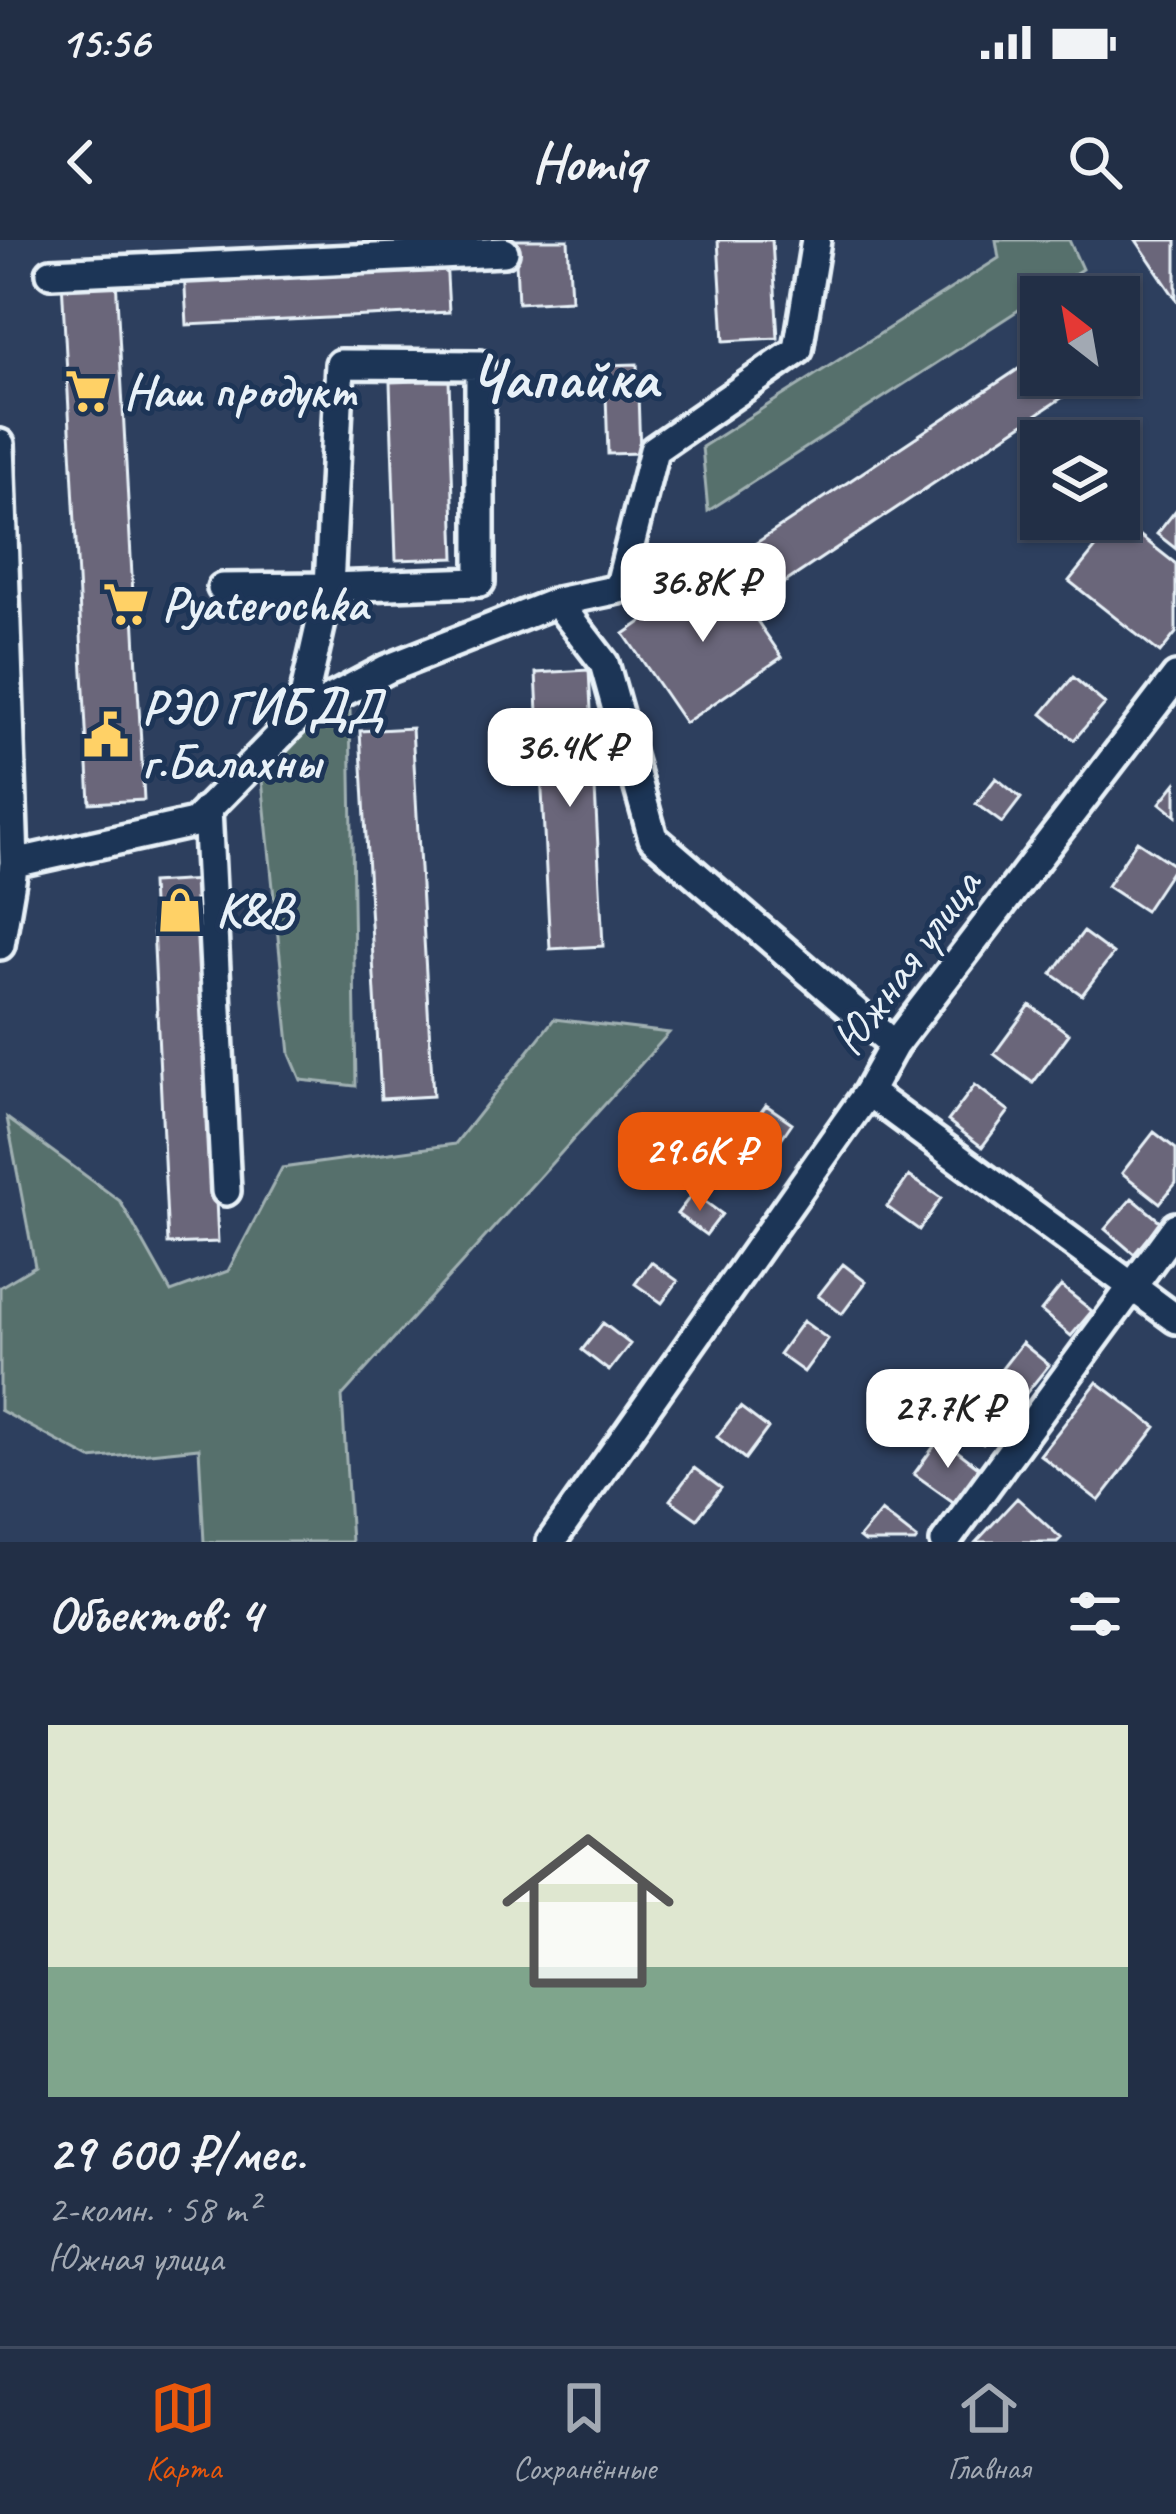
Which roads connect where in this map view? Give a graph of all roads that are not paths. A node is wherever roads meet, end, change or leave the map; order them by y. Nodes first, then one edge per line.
1 (816, 240) edge
2 (504, 252) dead end
3 (51, 273) dead end
4 (0, 444) edge
5 (329, 587) junction
6 (222, 588) dead end
7 (557, 602) junction
8 (3, 640) edge
9 (1176, 677) edge
10 (300, 716) junction
11 (207, 809) junction
12 (14, 863) junction
13 (0, 945) edge
14 (894, 1045) junction
15 (868, 1092) junction
16 (226, 1191) dead end
17 (1176, 1227) edge
18 (1133, 1284) junction
19 (1176, 1319) edge
20 (551, 1542) edge
21 (945, 1542) edge

1 - 7 street
2 - 3 street
4 - 8 street
5 - 5 street
5 - 6 street
5 - 10 street
7 - 10 street
7 - 14 street
8 - 12 street
9 - 14 street, Южная улица
10 - 11 street
11 - 12 street
11 - 16 street
12 - 13 street
14 - 15 street, Южная улица
15 - 18 street
15 - 20 street, Южная улица
17 - 18 street
18 - 19 street
18 - 21 street

